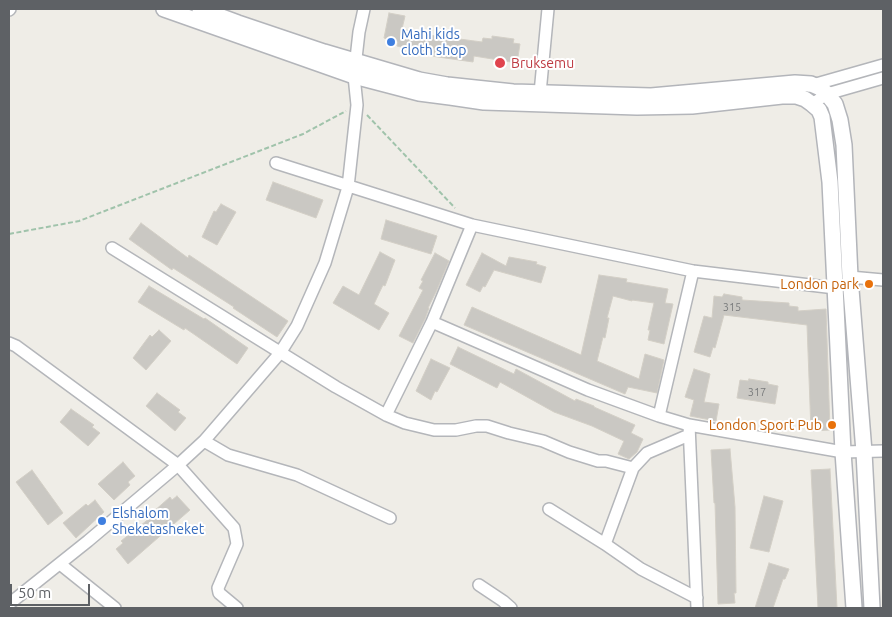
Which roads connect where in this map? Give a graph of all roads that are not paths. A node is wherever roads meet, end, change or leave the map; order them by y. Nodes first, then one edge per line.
1 (164, 9) edge
2 (200, 9) edge
3 (364, 9) edge
4 (548, 9) edge
5 (883, 65) edge
6 (355, 69) junction
7 (883, 78) edge
8 (811, 84) junction
9 (540, 93) junction
10 (827, 94) junction
11 (796, 96) junction
12 (812, 104) junction
13 (276, 163) dead end
14 (348, 187) junction
15 (472, 225) junction
16 (112, 248) dead end
17 (693, 271) junction
18 (850, 276) junction
19 (883, 280) edge
20 (835, 288) junction
21 (432, 322) junction
22 (9, 343) edge
23 (280, 353) junction
24 (386, 415) junction
25 (659, 416) junction
26 (689, 430) junction
27 (204, 441) junction
28 (883, 451) edge
29 (843, 452) junction
30 (864, 452) junction
31 (178, 465) junction
32 (633, 468) junction
33 (549, 509) dead end
34 (390, 518) dead end
35 (605, 544) junction
36 (60, 564) junction
37 (479, 585) dead end
38 (697, 603) edge
39 (9, 604) edge
40 (115, 608) edge
41 (237, 608) edge
42 (511, 608) edge
43 (854, 608) edge
44 (872, 608) edge

1 - 6 main road
2 - 6 main road
3 - 6 street
4 - 9 street
5 - 8 street
6 - 9 main road
6 - 11 main road
6 - 14 street
7 - 10 street
8 - 9 main road
8 - 10 main road
8 - 11 street
10 - 12 street
10 - 18 main road
11 - 12 main road
12 - 20 main road
13 - 14 street
14 - 15 street
14 - 23 street
15 - 17 street
15 - 21 street
16 - 23 street
17 - 20 street
17 - 25 street
18 - 19 street
18 - 30 main road
20 - 29 main road
21 - 24 street
21 - 25 street
22 - 31 street
23 - 24 street
23 - 27 street
24 - 32 street
25 - 26 street
26 - 29 street
26 - 32 street
26 - 38 street
27 - 31 street
27 - 34 street
28 - 30 street
29 - 30 street
29 - 43 main road
30 - 44 main road
31 - 36 street
31 - 41 street
32 - 35 street
33 - 35 street
35 - 38 street
36 - 39 street
36 - 40 street
37 - 42 street

